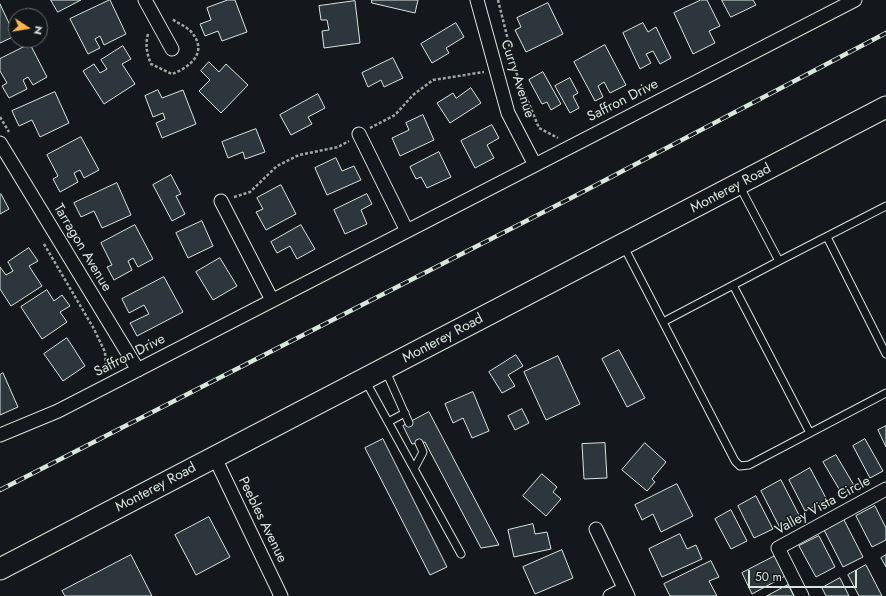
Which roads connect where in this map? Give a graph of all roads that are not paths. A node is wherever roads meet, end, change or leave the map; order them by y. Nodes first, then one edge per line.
1 (145, 0) edge
2 (477, 0) edge
3 (855, 0) edge
4 (172, 49) dead end
5 (886, 107) edge
6 (359, 134) dead end
7 (0, 142) edge
8 (535, 165) junction
9 (739, 184) junction
10 (221, 202) dead end
11 (886, 206) edge
12 (407, 231) junction
13 (827, 237) junction
14 (623, 245) junction
15 (779, 261) junction
16 (732, 285) junction
17 (272, 300) junction
18 (663, 322) junction
19 (886, 354) edge
20 (385, 369) junction
21 (138, 370) junction
22 (364, 380) junction
23 (886, 393) edge
24 (405, 413) junction
25 (388, 422) junction
26 (410, 423) dead end
27 (810, 433) junction
28 (0, 434) edge
29 (419, 443) dead end
30 (215, 458) junction
31 (414, 469) junction
32 (886, 489) edge
33 (596, 529) dead end
34 (461, 554) dead end
35 (0, 569) edge
36 (626, 592) edge
37 (281, 596) edge
38 (610, 596) edge
39 (802, 596) edge

1 - 4 street
2 - 8 street, Curry Avenue
3 - 8 street, Saffron Drive
5 - 9 main road, Monterey Road
6 - 12 street
7 - 21 street, Tarragon Avenue
8 - 12 street, Saffron Drive
9 - 14 main road, Monterey Road
9 - 15 lane
10 - 17 street
11 - 13 lane
12 - 17 street, Saffron Drive
13 - 15 lane
13 - 19 lane
14 - 18 lane
14 - 20 main road, Monterey Road
15 - 16 lane
16 - 18 lane
16 - 27 lane
17 - 21 street, Saffron Drive
18 - 27 lane
20 - 22 main road, Monterey Road
20 - 24 lane
21 - 28 street, Saffron Drive
22 - 25 lane
22 - 30 main road, Monterey Road
23 - 27 lane
24 - 25 lane
24 - 26 lane
25 - 31 lane
29 - 31 lane
30 - 35 main road, Monterey Road
30 - 37 street, Peebles Avenue
31 - 34 lane
32 - 39 street, Valley Vista Circle
33 - 36 street
36 - 38 street

